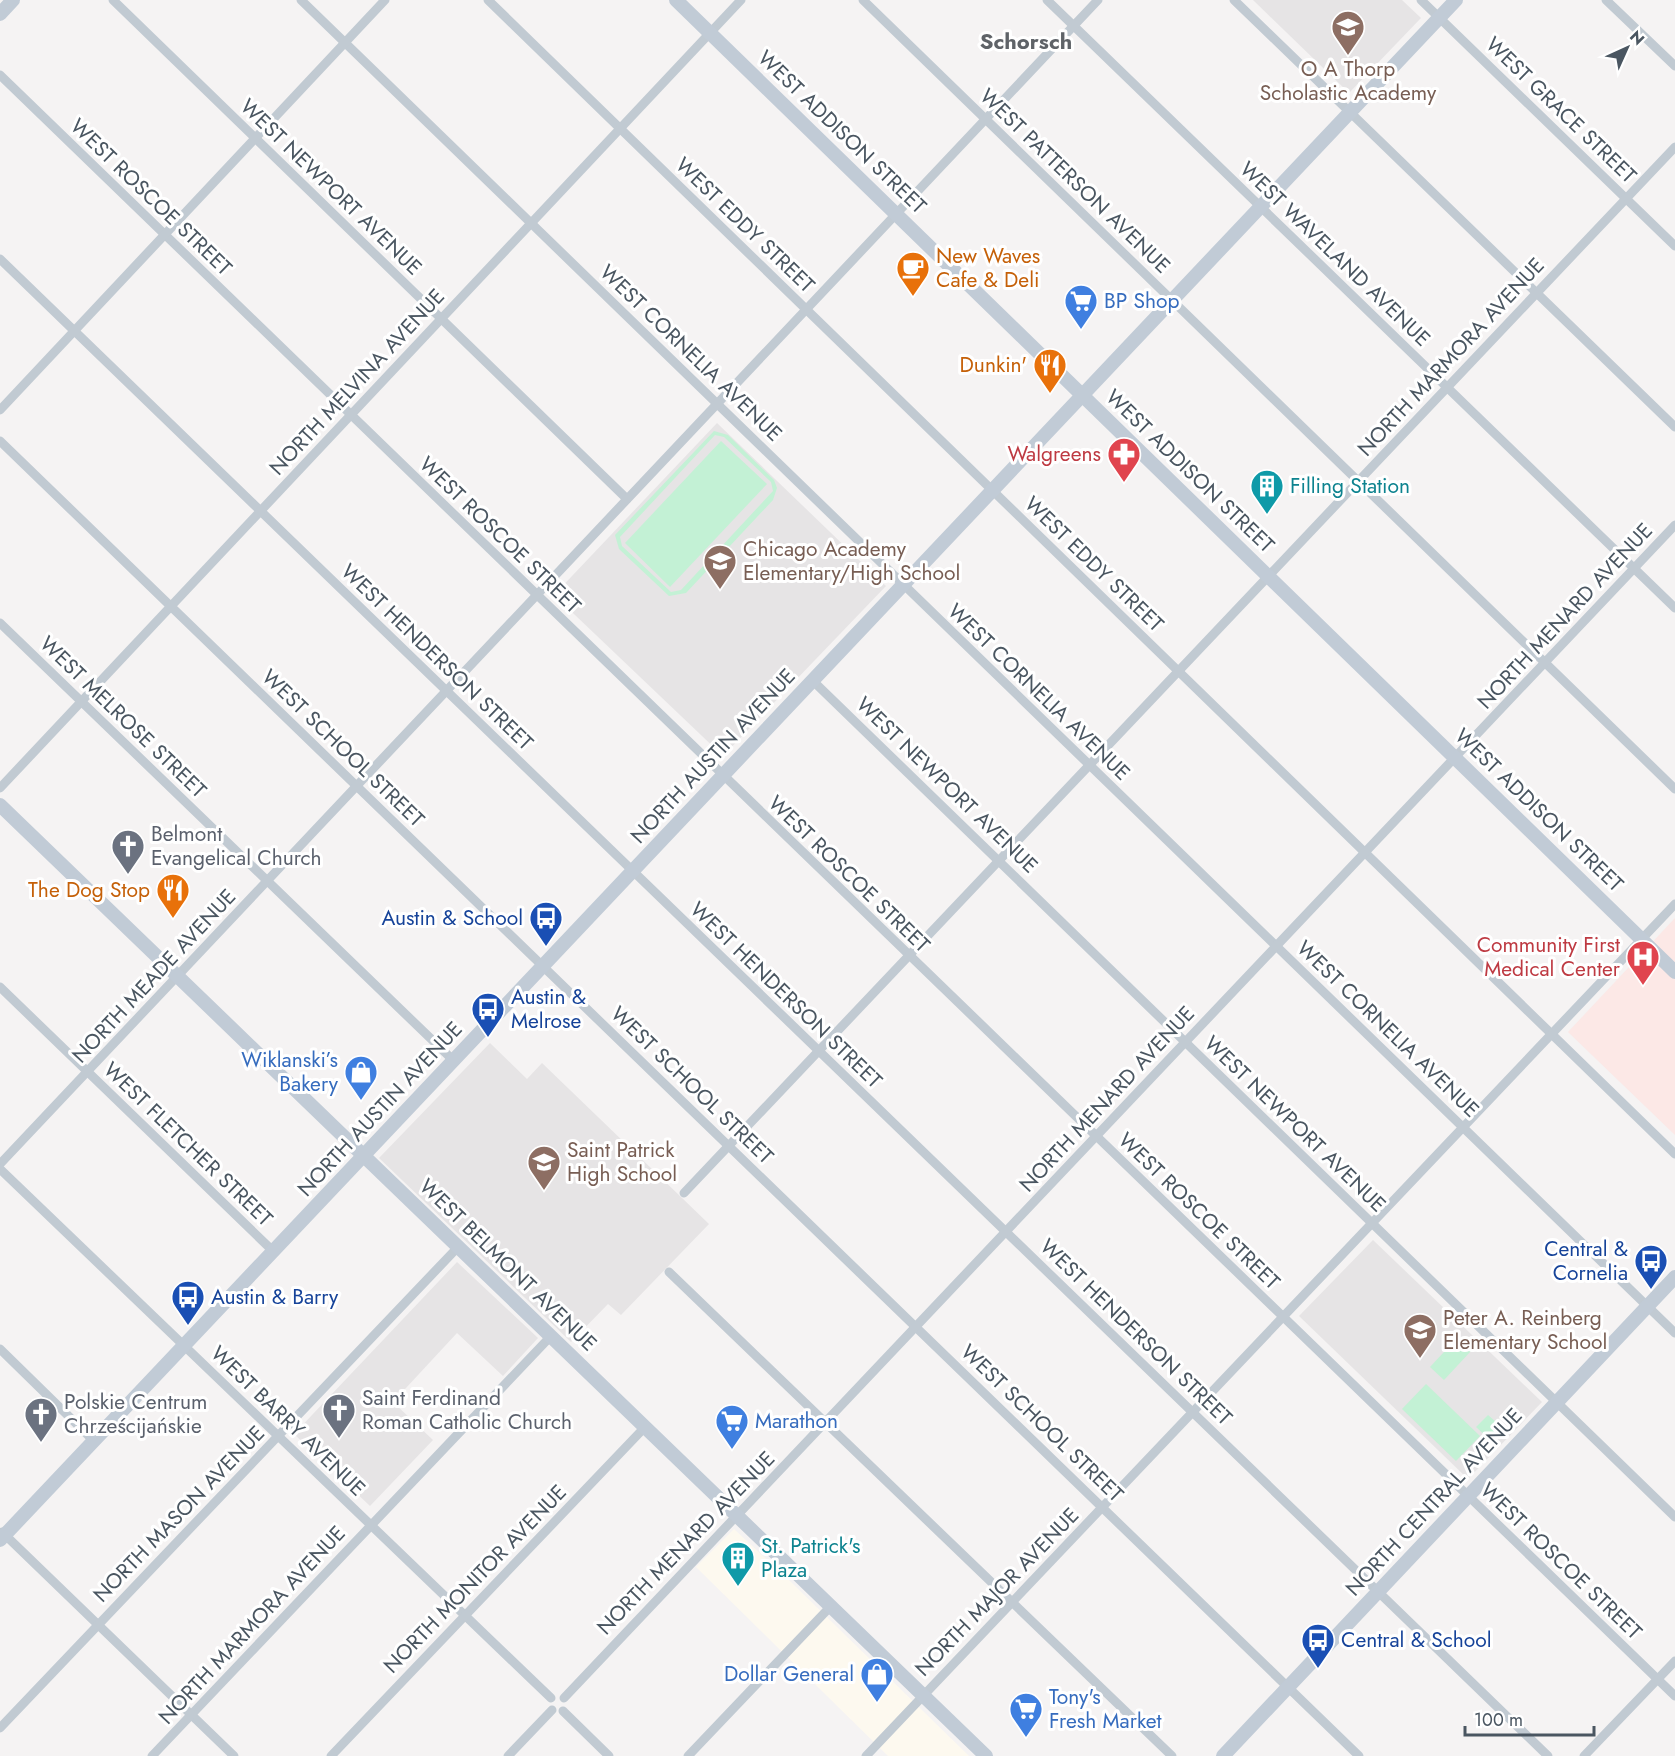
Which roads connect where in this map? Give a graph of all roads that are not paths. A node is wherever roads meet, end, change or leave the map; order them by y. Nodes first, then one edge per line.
1 (13, 0) edge
2 (113, 0) edge
3 (301, 0) edge
4 (386, 0) edge
5 (488, 0) edge
6 (676, 0) edge
7 (741, 0) edge
8 (863, 0) edge
9 (1047, 0) edge
10 (1098, 0) edge
11 (1234, 0) edge
12 (1421, 0) edge
13 (1456, 0) edge
14 (1606, 0) edge
15 (0, 14) edge
16 (1439, 18) junction
17 (1074, 26) junction
18 (710, 33) junction
19 (345, 43) junction
20 (1675, 66) edge
21 (0, 75) edge
22 (1350, 112) junction
23 (986, 119) junction
24 (620, 129) junction
25 (255, 138) junction
26 (1675, 147) edge
27 (1626, 198) junction
28 (1260, 207) junction
29 (896, 214) junction
30 (531, 223) junction
31 (165, 235) junction
32 (1675, 246) edge
33 (0, 259) edge
34 (1536, 293) junction
35 (1172, 301) junction
36 (806, 310) junction
37 (441, 319) junction
38 (75, 331) junction
39 (1447, 387) junction
40 (1082, 395) junction
41 (717, 404) junction
42 (0, 410) edge
43 (351, 415) junction
44 (1675, 427) edge
45 (0, 441) edge
46 (1358, 481) junction
47 (992, 491) junction
48 (627, 500) junction
49 (261, 511) junction
50 (1675, 525) edge
51 (1634, 568) junction
52 (1268, 577) junction
53 (904, 585) junction
54 (537, 596) junction
55 (171, 606) junction
56 (1675, 608) edge
57 (0, 623) edge
58 (1545, 662) junction
59 (1178, 671) junction
60 (813, 681) junction
61 (447, 691) junction
62 (81, 702) junction
63 (1455, 758) junction
64 (1089, 765) junction
65 (723, 776) junction
66 (357, 786) junction
67 (0, 788) edge
68 (1675, 789) edge
69 (0, 805) edge
70 (1365, 853) junction
71 (999, 861) junction
72 (633, 872) junction
73 (268, 881) junction
74 (1675, 904) edge
75 (1641, 939) junction
76 (1276, 946) junction
77 (909, 956) junction
78 (544, 966) junction
79 (1675, 972) edge
80 (178, 977) junction
81 (0, 987) edge
82 (1551, 1034) junction
83 (1186, 1042) junction
84 (818, 1051) junction
85 (454, 1061) junction
86 (88, 1072) junction
87 (1463, 1127) junction
88 (1096, 1137) junction
89 (728, 1146) junction
90 (1675, 1154) edge
91 (365, 1156) junction
92 (0, 1164) edge
93 (0, 1169) edge
94 (684, 1192) dead end
95 (1372, 1223) junction
96 (1006, 1232) junction
97 (459, 1246) junction
98 (274, 1252) junction
99 (669, 1272) dead end
100 (1675, 1277) edge
101 (1648, 1306) junction
102 (1283, 1317) junction
103 (916, 1327) junction
104 (1675, 1333) edge
105 (551, 1336) junction
106 (184, 1346) junction
107 (0, 1350) edge
108 (1557, 1403) junction
109 (1192, 1412) junction
110 (826, 1422) junction
111 (645, 1427) junction
112 (278, 1436) junction
113 (94, 1440) junction
114 (1468, 1497) junction
115 (1102, 1507) junction
116 (737, 1516) junction
117 (1675, 1517) edge
118 (370, 1526) junction
119 (2, 1535) edge
120 (1378, 1592) junction
121 (1012, 1602) junction
122 (831, 1606) junction
123 (464, 1616) junction
124 (98, 1625) junction
125 (1675, 1661) edge
126 (1657, 1679) junction
127 (1288, 1687) junction
128 (924, 1696) junction
129 (1675, 1696) edge
130 (551, 1698) junction
131 (564, 1698) junction
132 (552, 1710) junction
133 (563, 1711) junction
134 (191, 1715) junction
135 (0, 1728) edge
136 (152, 1756) edge
137 (234, 1756) edge
138 (331, 1756) edge
139 (508, 1756) edge
140 (609, 1756) edge
141 (688, 1756) edge
142 (866, 1756) edge
143 (986, 1756) edge
144 (1172, 1756) edge
145 (1223, 1756) edge
146 (1359, 1756) edge
147 (1548, 1756) edge
148 (1584, 1756) edge

1 - 15 street
2 - 25 street, WEST NEWPORT AVENUE
3 - 19 street, WEST CORNELIA AVENUE
4 - 19 street
5 - 24 street, WEST EDDY STREET
6 - 18 street, WEST ADDISON STREET
7 - 18 street, NORTH MELVINA AVENUE
8 - 23 street, WEST PATTERSON AVENUE
9 - 17 street, WEST WAVELAND AVENUE
10 - 17 street, NORTH MEADE AVENUE
11 - 22 street
12 - 16 street, WEST GRACE STREET
13 - 16 street, NORTH AUSTIN AVENUE
14 - 20 street
16 - 22 street, NORTH AUSTIN AVENUE
16 - 27 street, WEST GRACE STREET
17 - 23 street, NORTH MEADE AVENUE
17 - 28 street, WEST WAVELAND AVENUE
18 - 24 street, NORTH MELVINA AVENUE
18 - 29 street, WEST ADDISON STREET
19 - 25 street
19 - 30 street, WEST CORNELIA AVENUE
21 - 31 street, WEST ROSCOE STREET
22 - 28 street, NORTH AUSTIN AVENUE
22 - 34 street
23 - 29 street, NORTH MEADE AVENUE
23 - 35 street, WEST PATTERSON AVENUE
24 - 30 street, NORTH MELVINA AVENUE
24 - 36 street, WEST EDDY STREET
25 - 31 street
25 - 37 street, WEST NEWPORT AVENUE
26 - 27 street, NORTH MARMORA AVENUE
27 - 32 street, WEST GRACE STREET
27 - 34 street, NORTH MARMORA AVENUE
28 - 35 street, NORTH AUSTIN AVENUE
28 - 39 street, WEST WAVELAND AVENUE
29 - 36 street, NORTH MEADE AVENUE
29 - 40 street, WEST ADDISON STREET
30 - 37 street, NORTH MELVINA AVENUE
30 - 41 street, WEST CORNELIA AVENUE
31 - 38 street
31 - 43 street, WEST ROSCOE STREET
33 - 38 street, WEST HENDERSON STREET
34 - 39 street, NORTH MARMORA AVENUE
34 - 44 street
35 - 40 street, NORTH AUSTIN AVENUE
35 - 46 street, WEST PATTERSON AVENUE
36 - 41 street, NORTH MEADE AVENUE
36 - 47 street, WEST EDDY STREET
37 - 43 street, NORTH MELVINA AVENUE
37 - 48 street, WEST NEWPORT AVENUE
38 - 42 street
38 - 49 street, WEST HENDERSON STREET
39 - 46 street, NORTH MARMORA AVENUE
39 - 51 street, WEST WAVELAND AVENUE
40 - 47 street, NORTH AUSTIN AVENUE
40 - 52 street, WEST ADDISON STREET
41 - 48 street, NORTH MEADE AVENUE
41 - 53 street, WEST CORNELIA AVENUE
43 - 49 street, NORTH MELVINA AVENUE
43 - 54 street, WEST ROSCOE STREET
45 - 55 street, WEST SCHOOL STREET
46 - 52 street, NORTH MARMORA AVENUE
46 - 58 street, WEST PATTERSON AVENUE
47 - 53 street, NORTH AUSTIN AVENUE
47 - 59 street, WEST EDDY STREET
48 - 54 street, NORTH MEADE AVENUE
49 - 55 street, NORTH MELVINA AVENUE
49 - 61 street, WEST HENDERSON STREET
50 - 51 street, NORTH MENARD AVENUE
51 - 56 street, WEST WAVELAND AVENUE
51 - 58 street, NORTH MENARD AVENUE
52 - 59 street, NORTH MARMORA AVENUE
52 - 63 street, WEST ADDISON STREET
53 - 60 street, NORTH AUSTIN AVENUE
53 - 64 street, WEST CORNELIA AVENUE
54 - 61 street, NORTH MEADE AVENUE
54 - 65 street, WEST ROSCOE STREET
55 - 62 street, NORTH MELVINA AVENUE
55 - 66 street, WEST SCHOOL STREET
57 - 62 street, WEST MELROSE STREET
58 - 63 street, NORTH MENARD AVENUE
58 - 68 street, WEST PATTERSON AVENUE
59 - 64 street, NORTH MARMORA AVENUE
59 - 70 street, WEST EDDY STREET
60 - 65 street, NORTH AUSTIN AVENUE
60 - 71 street, WEST NEWPORT AVENUE
61 - 66 street, NORTH MEADE AVENUE
61 - 72 street, WEST HENDERSON STREET
62 - 67 street, NORTH MELVINA AVENUE
62 - 73 street, WEST MELROSE STREET
63 - 70 street, NORTH MENARD AVENUE
63 - 75 street, WEST ADDISON STREET
64 - 71 street, NORTH MARMORA AVENUE
64 - 76 street, WEST CORNELIA AVENUE
65 - 72 street, NORTH AUSTIN AVENUE
65 - 77 street, WEST ROSCOE STREET
66 - 73 street, NORTH MEADE AVENUE
66 - 78 street, WEST SCHOOL STREET
69 - 80 street, WEST BELMONT AVENUE
70 - 76 street, NORTH MENARD AVENUE
70 - 82 street, WEST EDDY STREET
71 - 77 street, NORTH MARMORA AVENUE
71 - 83 street, WEST NEWPORT AVENUE
72 - 78 street, NORTH AUSTIN AVENUE
72 - 84 street, WEST HENDERSON STREET
73 - 80 street, NORTH MEADE AVENUE
73 - 85 street, WEST MELROSE STREET
74 - 75 street, NORTH MAJOR AVENUE
75 - 79 street, WEST ADDISON STREET
75 - 82 street, NORTH MAJOR AVENUE
76 - 83 street, NORTH MENARD AVENUE
76 - 87 street, WEST CORNELIA AVENUE
77 - 84 street, NORTH MARMORA AVENUE
77 - 88 street, WEST ROSCOE STREET
78 - 85 street, NORTH AUSTIN AVENUE
78 - 89 street, WEST SCHOOL STREET
80 - 86 street, NORTH MEADE AVENUE
80 - 91 street, WEST BELMONT AVENUE
81 - 86 street, WEST FLETCHER STREET
82 - 87 street, NORTH MAJOR AVENUE
82 - 90 street, WEST EDDY STREET
83 - 88 street, NORTH MENARD AVENUE
83 - 95 street, WEST NEWPORT AVENUE
84 - 89 street, NORTH MARMORA AVENUE
84 - 96 street, WEST HENDERSON STREET
85 - 91 street, NORTH AUSTIN AVENUE
86 - 92 street, NORTH MEADE AVENUE
86 - 98 street, WEST FLETCHER STREET
87 - 95 street, NORTH MAJOR AVENUE
87 - 101 street, WEST CORNELIA AVENUE
88 - 96 street, NORTH MENARD AVENUE
88 - 102 street, WEST ROSCOE STREET
89 - 94 street, NORTH MARMORA AVENUE
89 - 103 street, WEST SCHOOL STREET
91 - 97 street, WEST BELMONT AVENUE
91 - 98 street, NORTH AUSTIN AVENUE
93 - 106 street, WEST BARRY AVENUE
95 - 102 street, NORTH MAJOR AVENUE
95 - 108 street, WEST NEWPORT AVENUE
96 - 103 street, NORTH MENARD AVENUE
96 - 109 street, WEST HENDERSON STREET
97 - 105 street, WEST BELMONT AVENUE
97 - 112 street, NORTH MASON AVENUE
98 - 106 street, NORTH AUSTIN AVENUE
99 - 110 street
100 - 101 street, NORTH CENTRAL AVENUE
101 - 104 street, WEST CORNELIA AVENUE
101 - 108 street, NORTH CENTRAL AVENUE
102 - 109 street, NORTH MAJOR AVENUE
102 - 114 street, WEST ROSCOE STREET
103 - 110 street, NORTH MENARD AVENUE
103 - 115 street, WEST SCHOOL STREET
105 - 111 street, WEST BELMONT AVENUE
105 - 118 street, NORTH MARMORA AVENUE
106 - 112 street, WEST BARRY AVENUE
106 - 113 street, NORTH AUSTIN AVENUE
107 - 113 street
108 - 114 street, NORTH CENTRAL AVENUE
108 - 117 street, WEST NEWPORT AVENUE
109 - 115 street, NORTH MAJOR AVENUE
109 - 120 street, WEST HENDERSON STREET
110 - 116 street, NORTH MENARD AVENUE
110 - 121 street
111 - 116 street, WEST BELMONT AVENUE
111 - 123 street, NORTH MONITOR AVENUE
112 - 118 street, WEST BARRY AVENUE
112 - 124 street, NORTH MASON AVENUE
113 - 119 street, NORTH AUSTIN AVENUE
114 - 120 street, NORTH CENTRAL AVENUE
114 - 126 street, WEST ROSCOE STREET
115 - 121 street, NORTH MAJOR AVENUE
115 - 127 street, WEST SCHOOL STREET
116 - 122 street, WEST BELMONT AVENUE
116 - 131 street, NORTH MENARD AVENUE
118 - 123 street, WEST BARRY AVENUE
118 - 134 street, NORTH MARMORA AVENUE
119 - 124 street
120 - 127 street, NORTH CENTRAL AVENUE
120 - 147 street, WEST HENDERSON STREET
121 - 128 street, NORTH MAJOR AVENUE
121 - 144 street
122 - 128 street, WEST BELMONT AVENUE
122 - 141 street
123 - 130 street, WEST BARRY AVENUE
123 - 138 street, NORTH MONITOR AVENUE
124 - 134 street
124 - 135 street, NORTH MASON AVENUE
125 - 126 street
126 - 129 street, WEST ROSCOE STREET
126 - 148 street
127 - 145 street, NORTH CENTRAL AVENUE
127 - 146 street, WEST SCHOOL STREET
128 - 142 street, NORTH MAJOR AVENUE
128 - 143 street, WEST BELMONT AVENUE
130 - 131 street
130 - 132 street
131 - 133 street
132 - 133 street
132 - 139 street
133 - 140 street
134 - 136 street, NORTH MARMORA AVENUE
134 - 137 street

